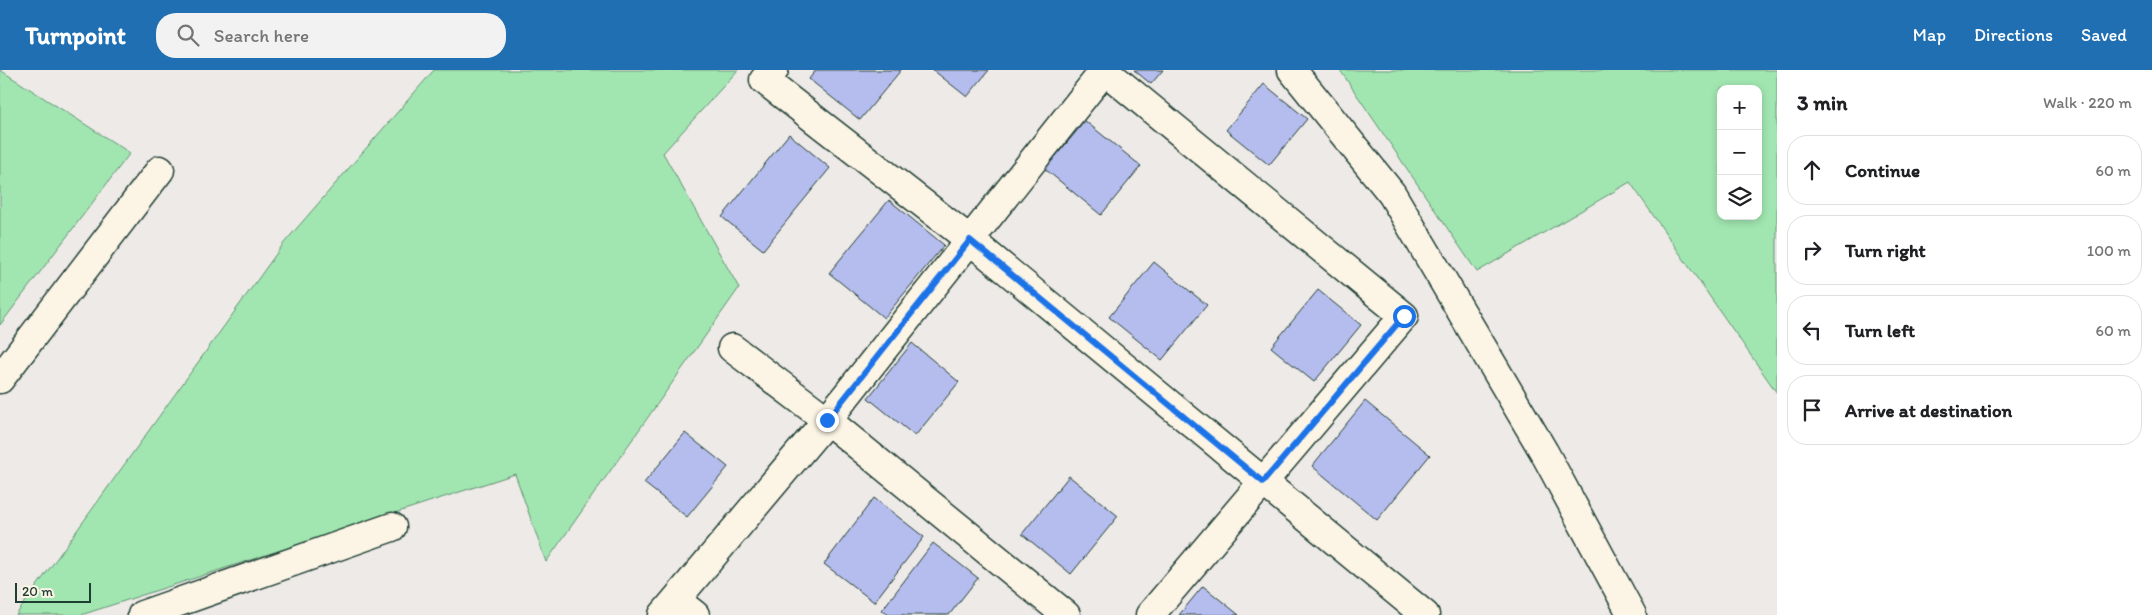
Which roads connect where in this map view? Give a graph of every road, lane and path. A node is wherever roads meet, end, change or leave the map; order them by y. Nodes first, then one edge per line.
1 (774, 70) edge
2 (1104, 70) edge
3 (1292, 70) edge
4 (160, 170) dead end
5 (970, 240) junction
6 (732, 348) dead end
7 (0, 379) edge
8 (827, 420) junction
9 (1263, 482) junction
10 (392, 527) dead end
11 (678, 610) edge
12 (142, 615) edge
13 (1066, 615) edge
14 (1150, 615) edge
15 (1425, 615) edge
16 (1632, 615) edge

1 - 5 street
2 - 5 street
2 - 9 street
3 - 16 street
4 - 7 street
5 - 8 street
5 - 9 street
6 - 8 street
8 - 11 street
8 - 13 street
9 - 14 street
9 - 15 street
10 - 12 street

